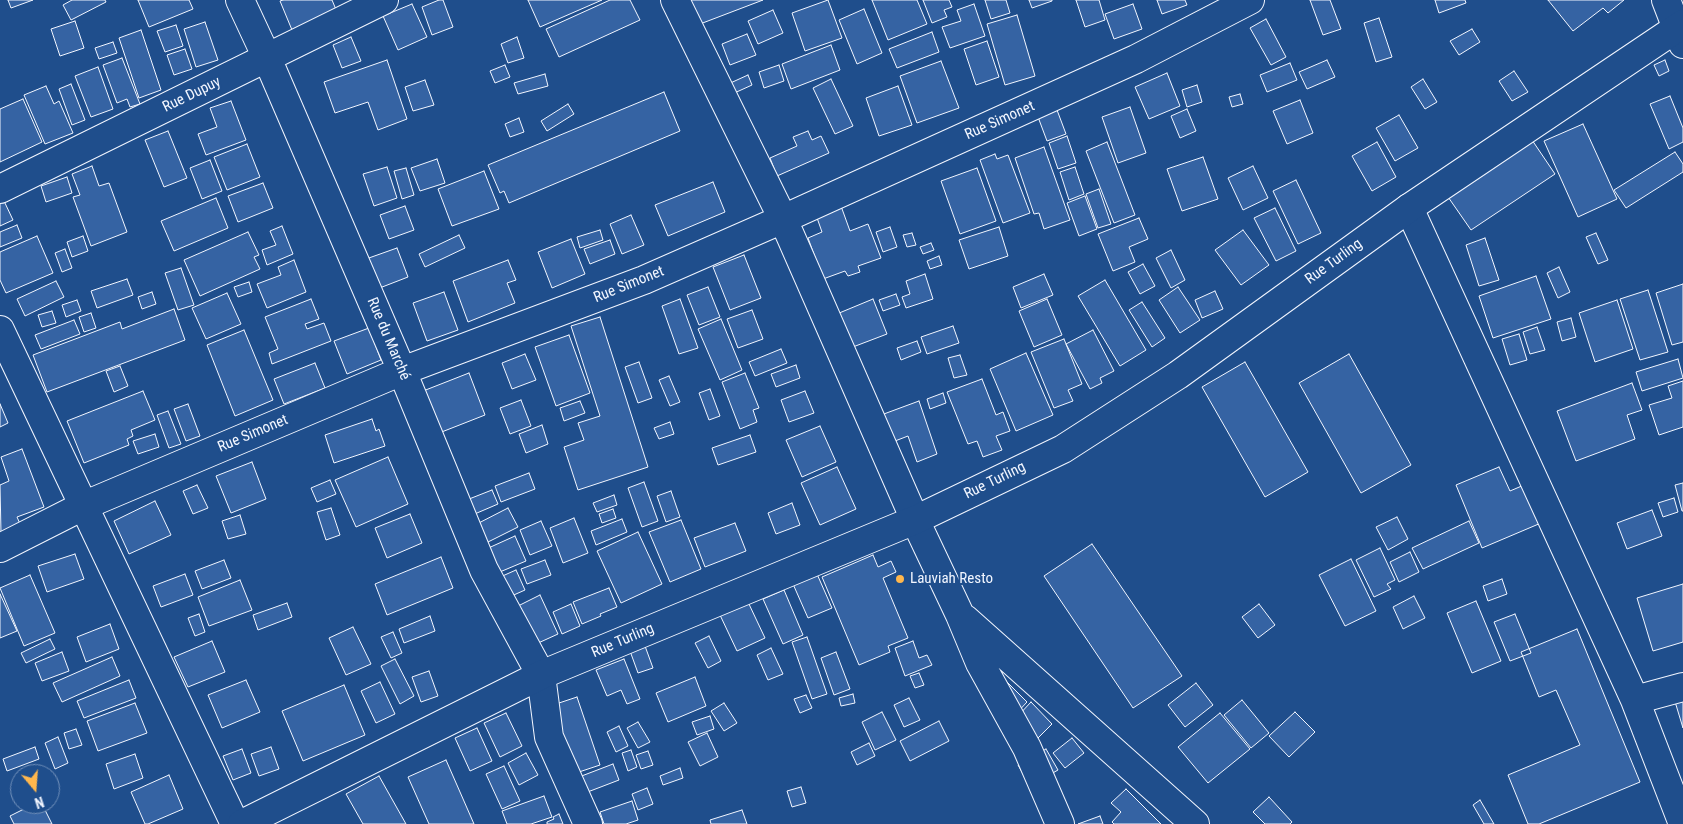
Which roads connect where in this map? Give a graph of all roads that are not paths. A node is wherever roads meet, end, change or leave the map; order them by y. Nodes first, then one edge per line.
1 (240, 0) edge
2 (384, 0) edge
3 (675, 0) edge
4 (1250, 0) edge
5 (1666, 0) edge
6 (1681, 32) edge
7 (267, 58) junction
8 (0, 189) edge
9 (1410, 208) junction
10 (783, 219) junction
11 (0, 330) edge
12 (402, 372) junction
13 (83, 506) junction
14 (914, 520) junction
15 (0, 548) edge
16 (960, 615) junction
17 (541, 675) junction
18 (1683, 687) edge
19 (1636, 700) junction
20 (235, 824) edge
21 (242, 824) edge
22 (588, 824) edge
23 (1060, 824) edge
24 (1195, 824) edge
25 (1683, 824) edge

1 - 7 street, Rue du Marché
2 - 7 street, Rue Dupuy
3 - 10 street
4 - 10 street, Rue Simonet
5 - 6 street
6 - 9 street, Rue Turling
7 - 8 street, Rue Dupuy
7 - 12 street, Rue du Marché
9 - 14 street, Rue Turling
9 - 19 street
10 - 12 street, Rue Simonet
10 - 14 street
11 - 13 street
12 - 13 street, Rue Simonet
12 - 17 street, Rue du Marché
13 - 15 street, Rue Simonet
13 - 20 street
14 - 16 street
14 - 17 street, Rue Turling
16 - 23 street
16 - 24 street
17 - 21 street, Rue Turling
17 - 22 street
18 - 19 street
19 - 25 street

